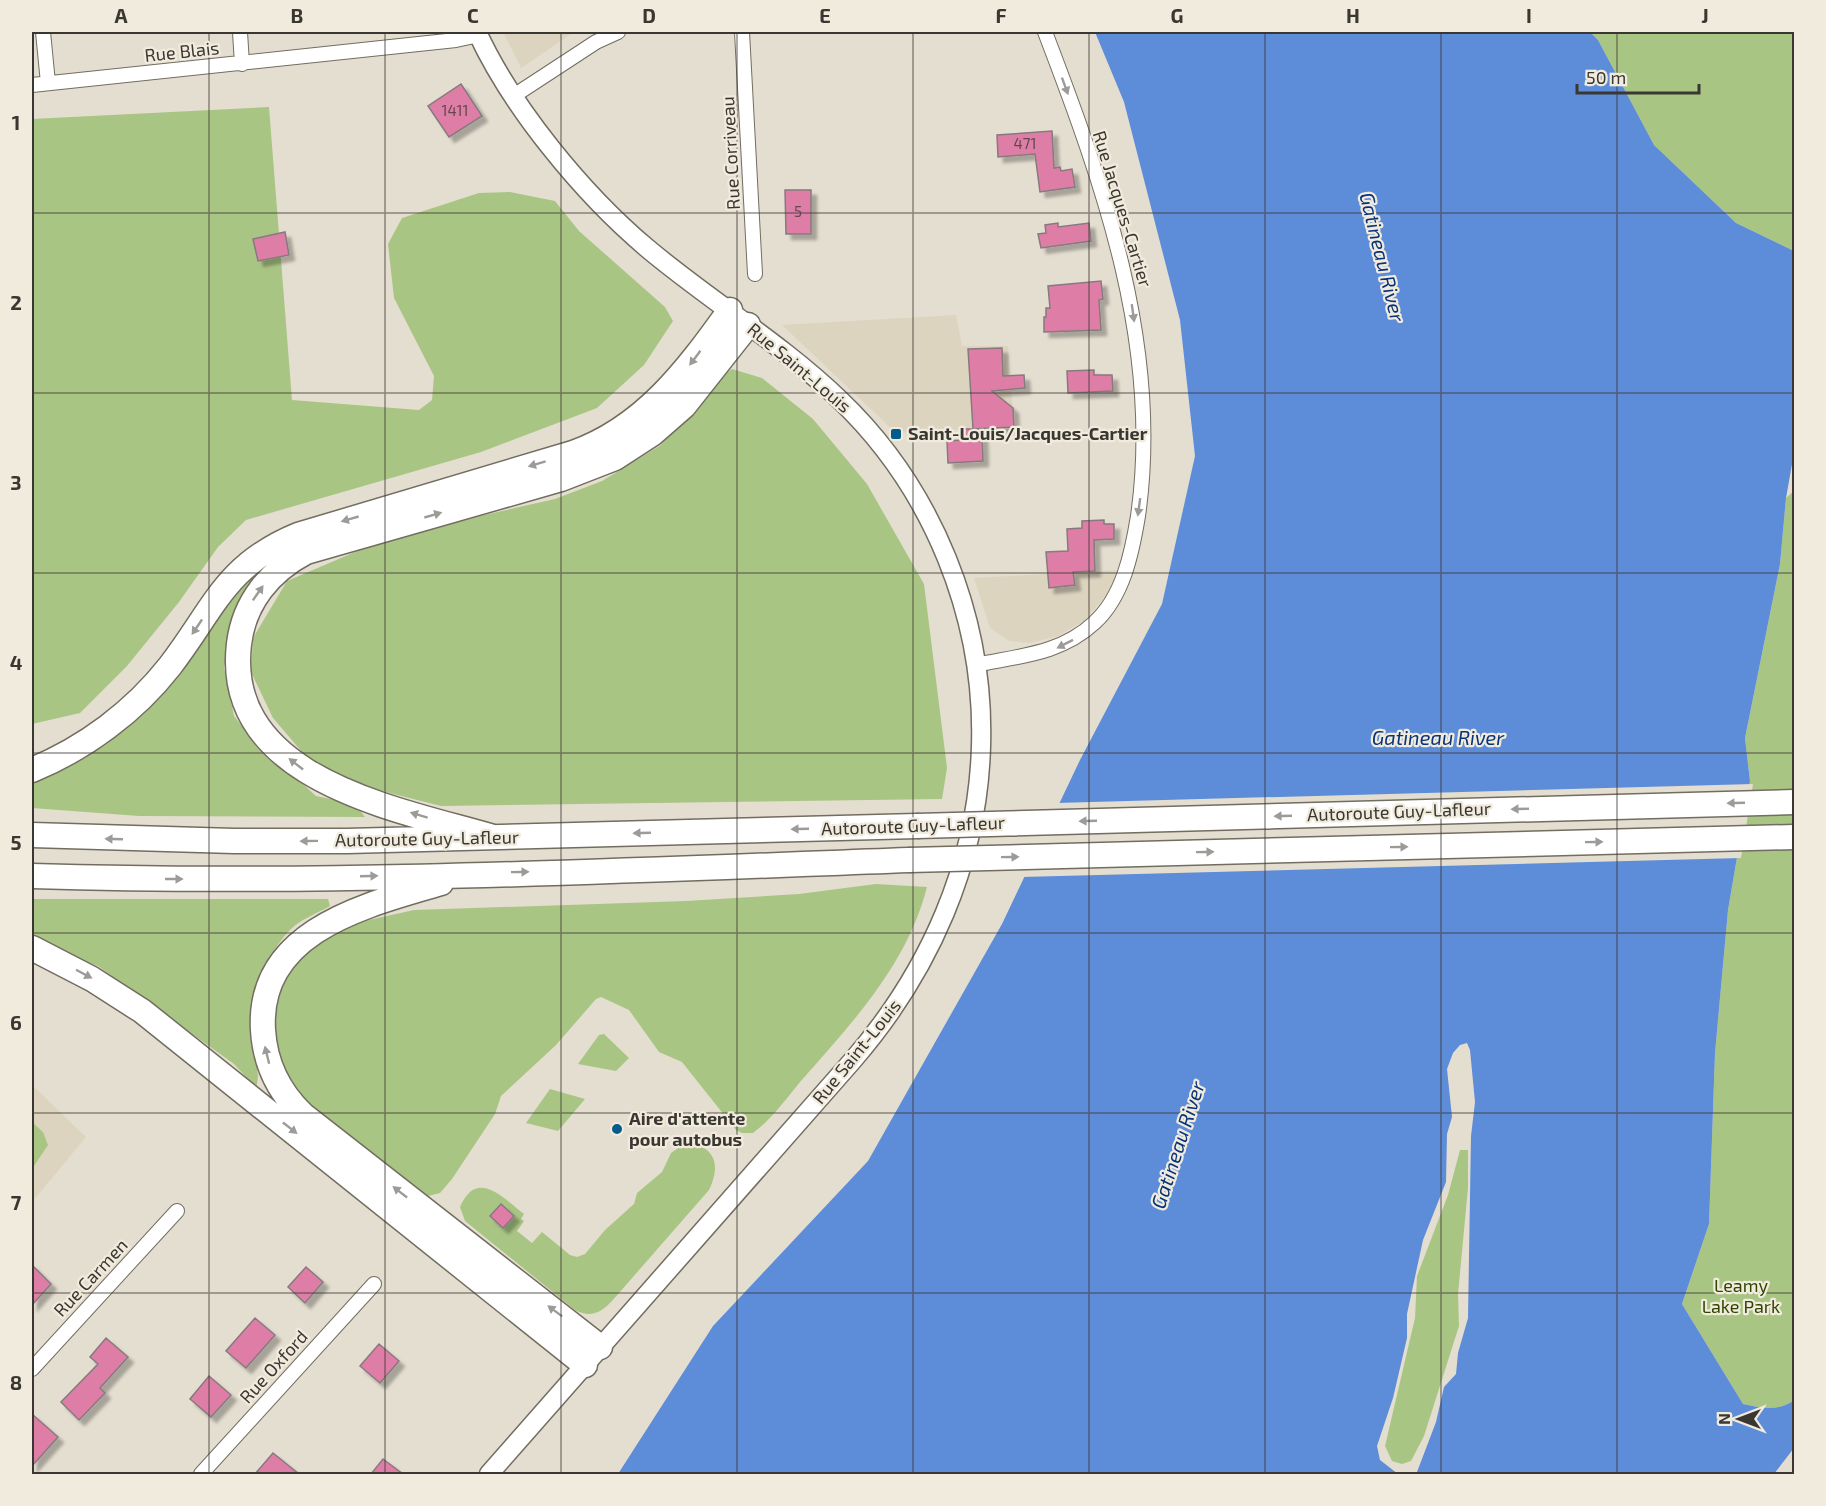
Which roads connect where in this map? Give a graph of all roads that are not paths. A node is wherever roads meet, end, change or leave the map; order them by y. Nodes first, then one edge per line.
1 (43, 32) edge
2 (240, 32) edge
3 (618, 32) edge
4 (742, 32) edge
5 (1045, 32) edge
6 (478, 33) edge
7 (242, 64) junction
8 (48, 83) junction
9 (32, 85) edge
10 (515, 95) junction
11 (755, 273) dead end
12 (739, 318) junction
13 (976, 665) junction
14 (32, 770) edge
15 (1794, 802) edge
16 (32, 835) edge
17 (493, 837) junction
18 (1794, 837) edge
19 (472, 873) junction
20 (32, 876) edge
21 (32, 948) edge
22 (177, 1211) dead end
23 (374, 1284) dead end
24 (592, 1356) junction
25 (32, 1369) edge
26 (201, 1474) edge
27 (489, 1474) edge

1 - 8 street
2 - 7 street
3 - 10 street
4 - 11 street, Rue Corriveau
5 -> 13 street, Rue Jacques-Cartier
6 - 7 street, Rue Blais
6 - 10 main road, Rue Saint-Louis
7 - 8 street, Rue Blais
8 - 9 street, Rue Blais
10 - 12 main road, Rue Saint-Louis
12 - 13 main road, Rue Saint-Louis
12 -> 14 highway
17 -> 12 highway
13 - 24 main road, Rue Saint-Louis
15 -> 17 highway, Autoroute Guy-Lafleur, bridge
17 -> 16 highway, Autoroute Guy-Lafleur
19 -> 18 highway, Autoroute Guy-Lafleur, bridge
20 -> 19 highway, Autoroute Guy-Lafleur
24 -> 19 highway
21 -> 24 highway
22 - 25 street, Rue Carmen
23 - 26 street, Rue Oxford
24 - 27 main road, Rue Saint-Louis

